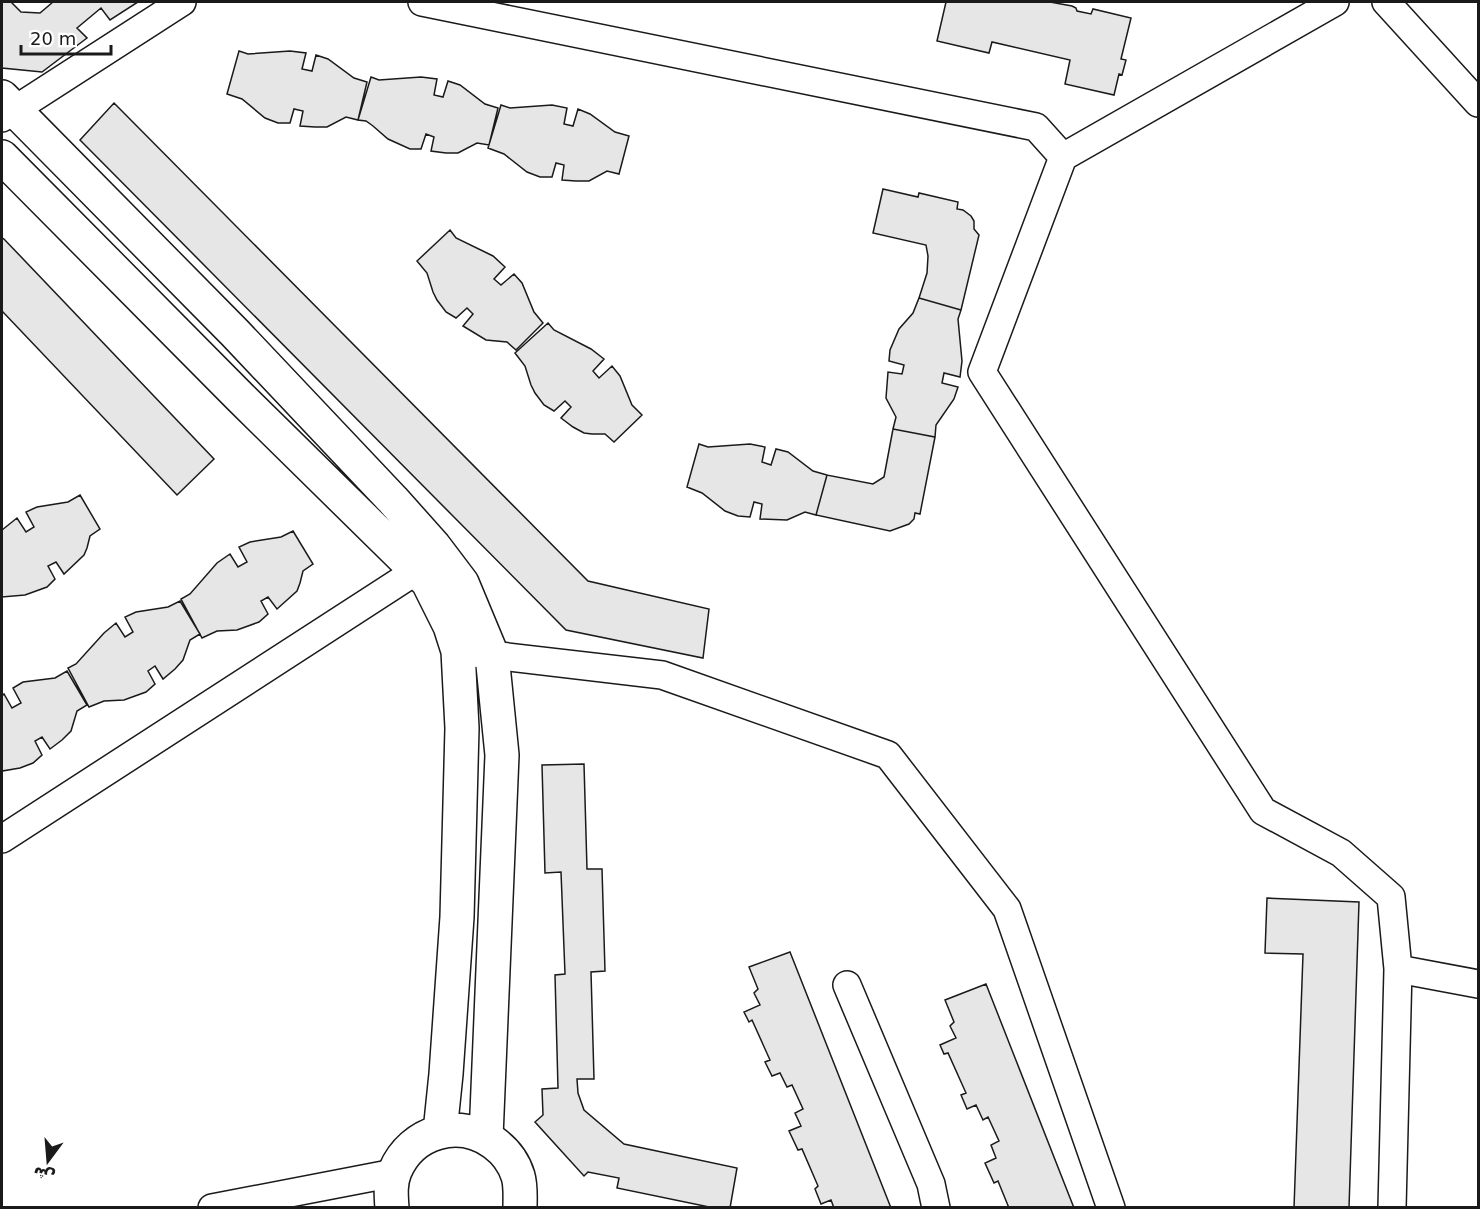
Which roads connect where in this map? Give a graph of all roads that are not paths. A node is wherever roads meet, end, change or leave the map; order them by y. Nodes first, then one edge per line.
1 (182, 2) edge
2 (422, 2) edge
3 (1335, 2) edge
4 (1386, 2) edge
5 (1479, 103) edge
6 (6, 109) edge
7 (1063, 156) junction
8 (2, 157) edge
9 (429, 564) junction
10 (458, 651) junction
11 (492, 656) junction
12 (2, 839) edge
13 (1398, 969) junction
14 (1479, 984) edge
15 (847, 985) dead end
16 (440, 1132) junction
17 (486, 1137) junction
18 (394, 1173) junction
19 (212, 1208) edge
20 (392, 1208) edge
21 (520, 1208) edge
22 (936, 1208) edge
23 (1111, 1208) edge
24 (1392, 1208) edge

1 - 6 street
2 - 7 street
3 - 7 street
4 - 5 street
6 - 9 main road
7 - 13 street
8 - 9 main road
9 - 10 main road
9 - 11 main road
9 - 12 street
10 - 11 street
10 - 16 main road
11 - 17 main road
11 - 23 street
13 - 14 street
13 - 24 street
15 - 22 street
16 - 17 main road
16 - 18 main road
17 - 21 main road
18 - 19 street
18 - 20 main road

